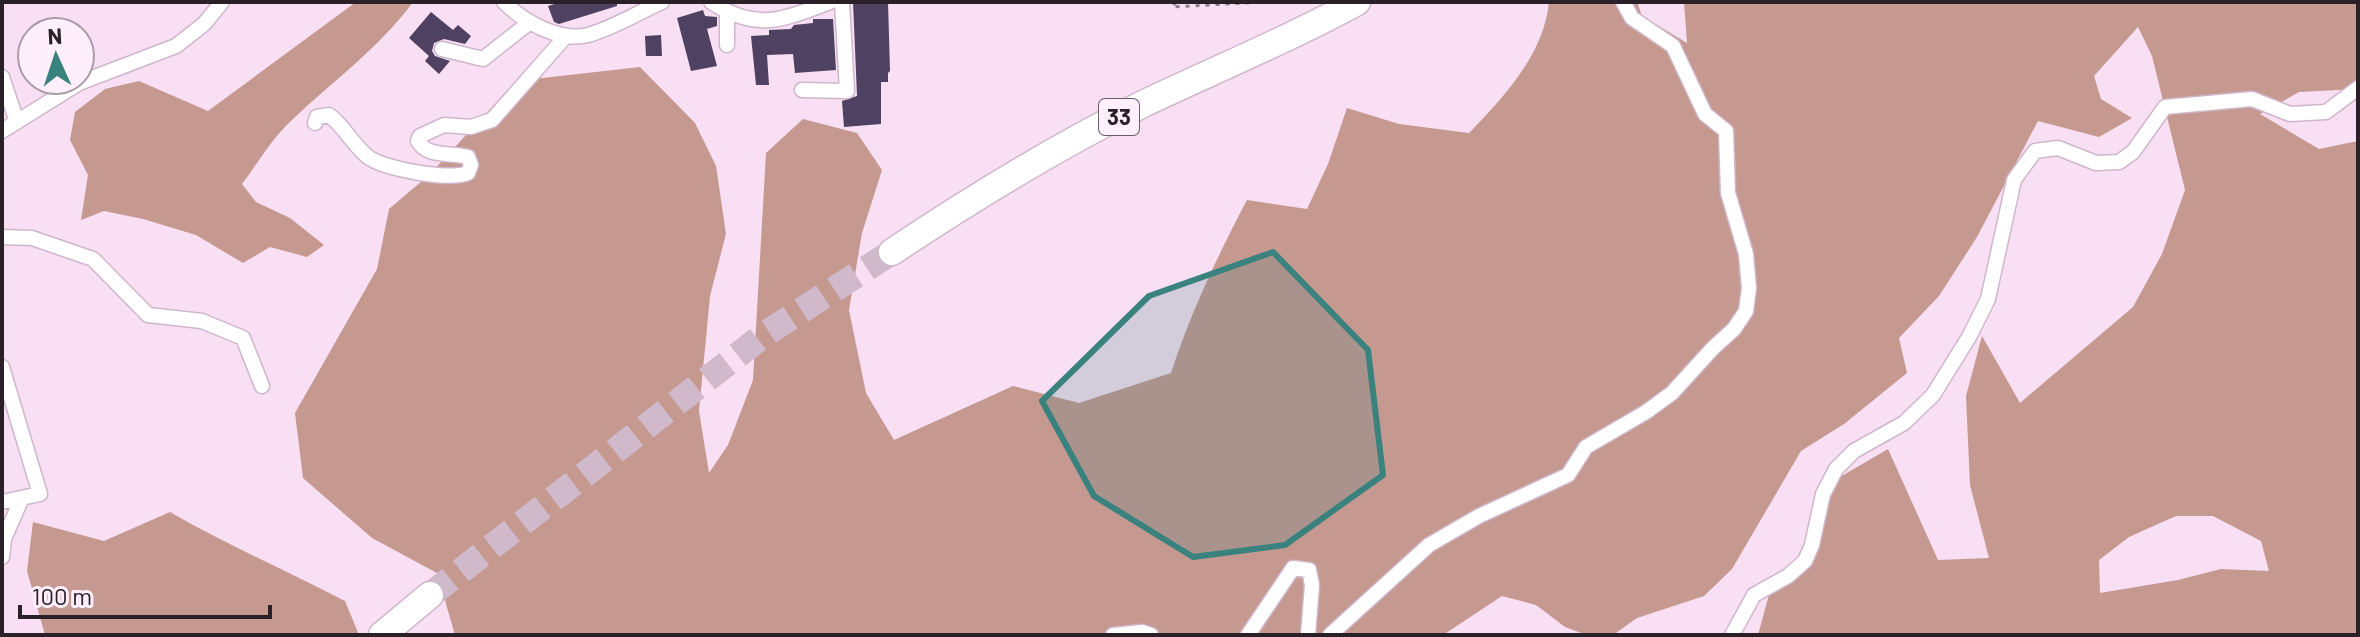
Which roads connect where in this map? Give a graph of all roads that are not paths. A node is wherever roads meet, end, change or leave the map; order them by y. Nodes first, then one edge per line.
1 (222, 2) edge
2 (504, 2) edge
3 (662, 2) edge
4 (711, 2) edge
5 (830, 2) edge
6 (842, 2) edge
7 (1357, 2) edge
8 (1623, 2) edge
9 (727, 13) junction
10 (530, 22) junction
11 (566, 36) junction
12 (727, 45) dead end
13 (442, 49) dead end
14 (2, 77) edge
15 (2358, 88) edge
16 (802, 90) dead end
17 (17, 122) junction
18 (315, 123) dead end
19 (2, 131) edge
20 (2, 237) edge
21 (892, 252) tunnel mouth
22 (2, 367) edge
23 (262, 386) dead end
24 (8, 405) edge
25 (22, 498) junction
26 (2, 502) edge
27 (2, 557) edge
28 (430, 595) tunnel mouth
29 (382, 635) edge
30 (1113, 635) edge
31 (1151, 635) edge
32 (1248, 635) edge
33 (1308, 635) edge
34 (1330, 635) edge
35 (1732, 635) edge

1 - 17 street
2 - 10 street
3 - 11 street
4 - 9 street
5 - 9 street
6 - 16 street
7 - 21 highway, 33
8 - 34 street
9 - 12 street
10 - 11 street
10 - 13 street
11 - 18 street
14 - 17 street
15 - 35 street
17 - 19 street
20 - 23 street
22 - 24 street
24 - 25 street
25 - 26 street
25 - 27 street
28 - 29 highway
30 - 31 street
32 - 33 street

